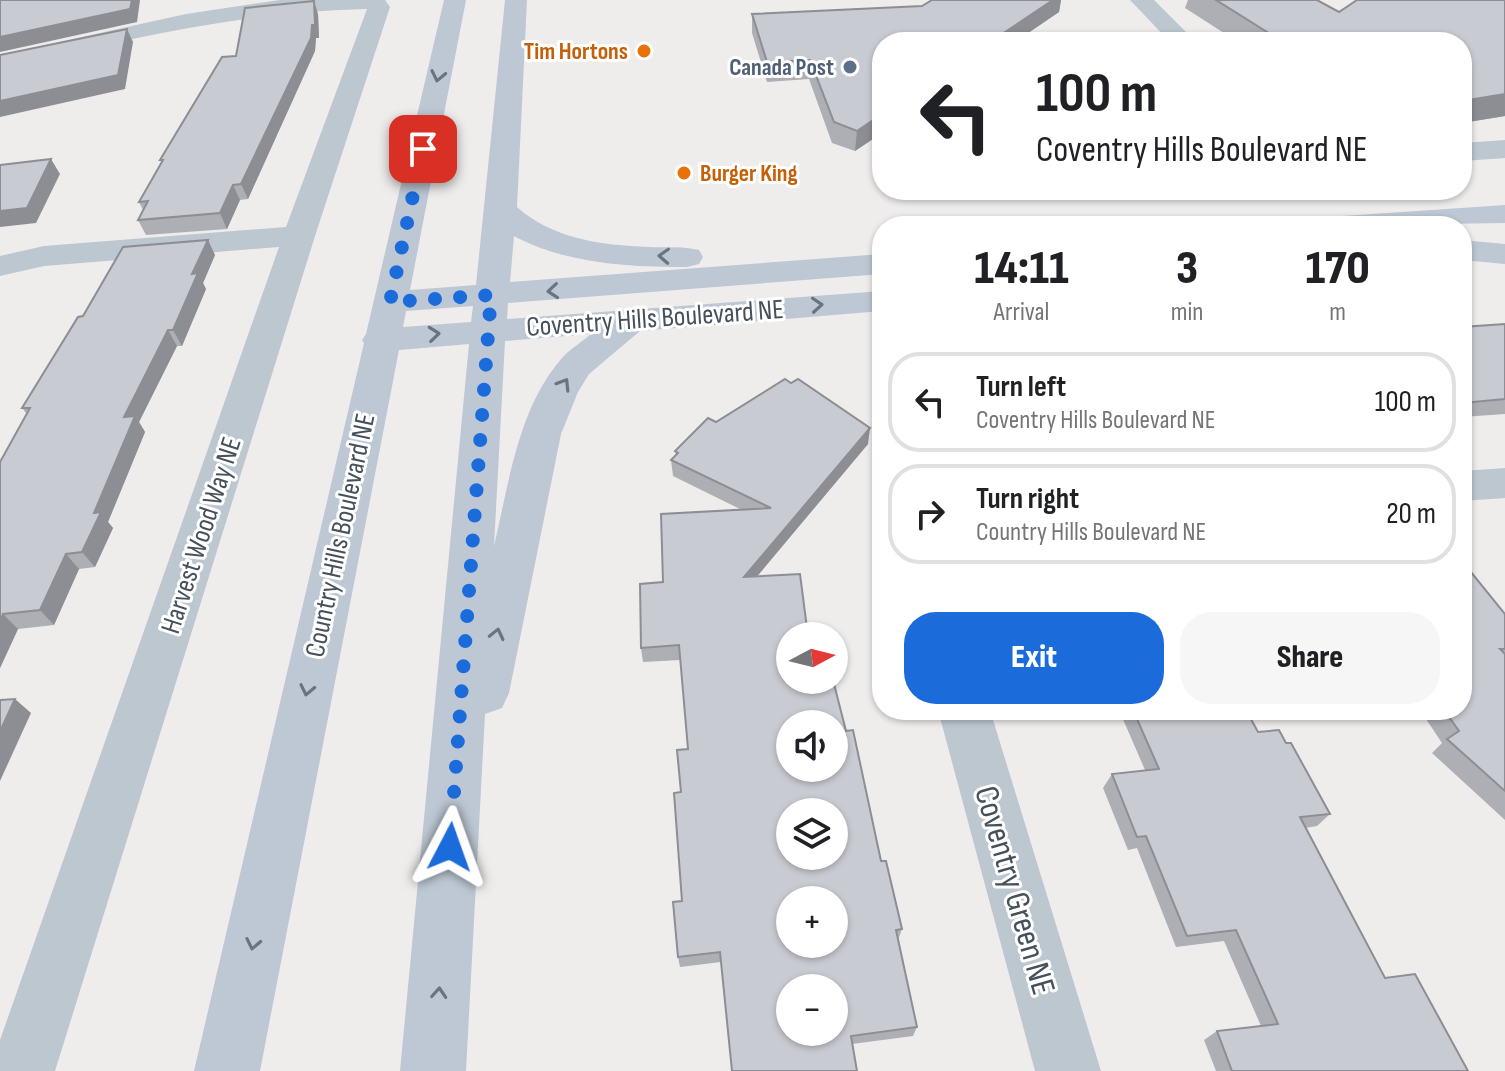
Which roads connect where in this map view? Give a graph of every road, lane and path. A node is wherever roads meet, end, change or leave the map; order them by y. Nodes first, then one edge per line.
1 (455, 0) edge
2 (516, 0) edge
3 (1141, 0) edge
4 (374, 2) edge
5 (1174, 32) edge
6 (0, 62) edge
7 (1505, 149) edge
8 (1472, 151) edge
9 (501, 209) junction
10 (1505, 214) edge
11 (1472, 216) edge
12 (299, 236) junction
13 (1472, 251) edge
14 (872, 253) edge
15 (1505, 256) edge
16 (1472, 260) edge
17 (872, 265) edge
18 (0, 266) edge
19 (872, 302) edge
20 (490, 312) junction
21 (631, 320) junction
22 (385, 321) junction
23 (967, 720) edge
24 (450, 847) junction
25 (22, 1071) edge
26 (227, 1071) edge
27 (433, 1071) edge
28 (1068, 1071) edge

1 -> 22 main road, Country Hills Boulevard NE
2 - 9 main road
3 - 5 street
4 - 6 street
4 - 12 street, Harvest Wood Way NE
7 - 8 street
14 -> 9 main road
9 - 20 main road
10 - 11 main road
12 - 18 street
12 - 25 street, Harvest Wood Way NE
13 - 15 main road
15 - 16 main road
17 -> 20 main road, Coventry Hills Boulevard NE
21 -> 19 main road, Coventry Hills Boulevard NE
20 - 21 main road, Coventry Hills Boulevard NE
20 - 22 main road, Coventry Hills Boulevard NE
20 - 24 main road
24 -> 21 main road
22 -> 26 main road, Country Hills Boulevard NE
23 - 28 street, Coventry Green NE
27 -> 24 main road

